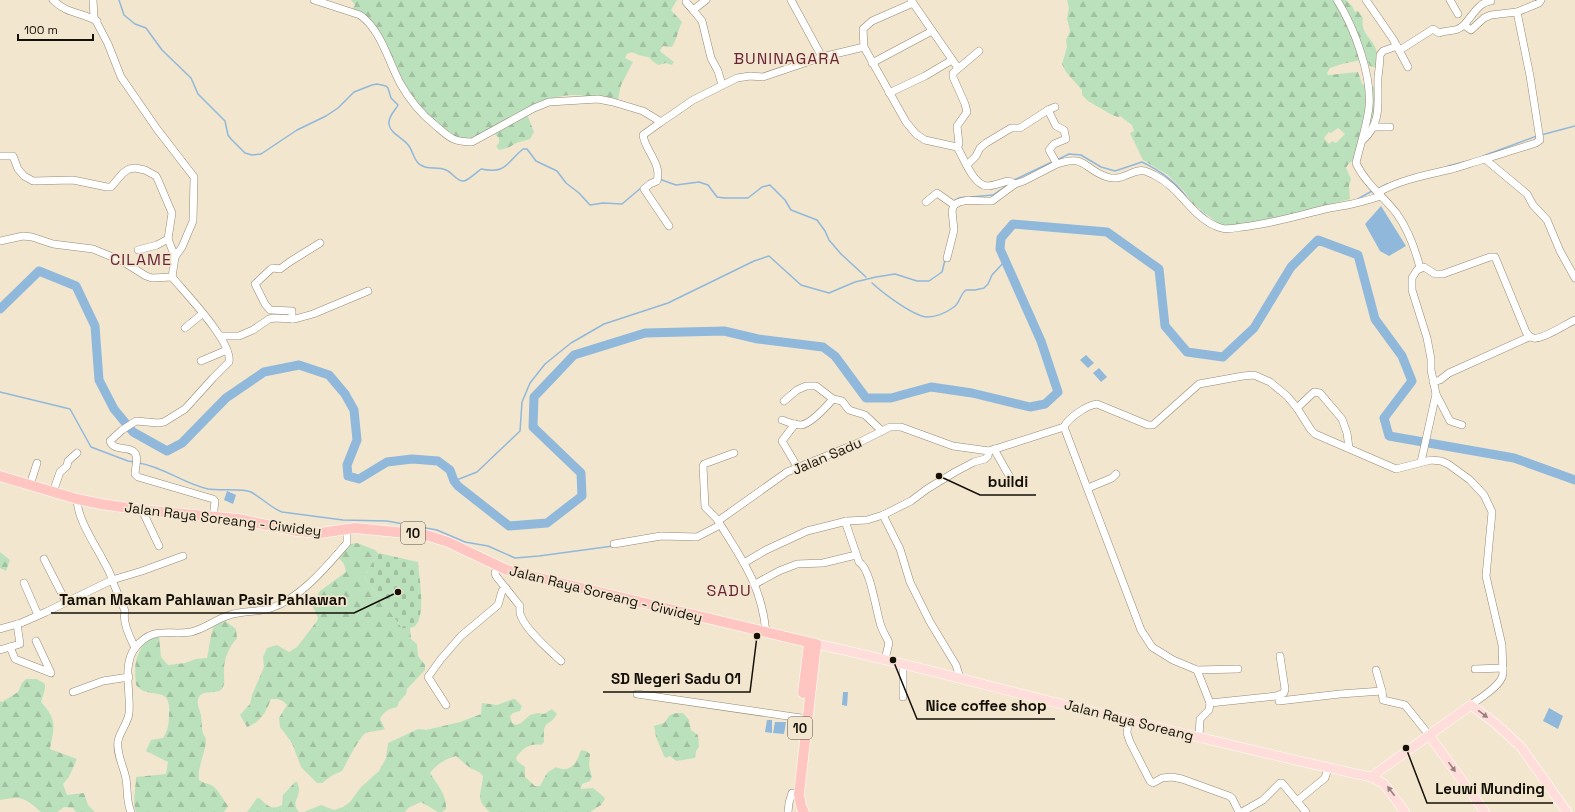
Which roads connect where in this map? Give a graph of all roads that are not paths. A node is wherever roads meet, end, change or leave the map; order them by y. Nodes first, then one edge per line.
1 (54, 0) edge
2 (93, 0) edge
3 (314, 0) edge
4 (686, 0) edge
5 (706, 0) edge
6 (791, 0) edge
7 (1337, 0) edge
8 (1366, 0) edge
9 (1450, 0) edge
10 (1541, 0) edge
11 (1491, 1) edge
12 (912, 2) edge
13 (692, 10) junction
14 (1516, 12) junction
15 (1458, 14) dead end
16 (97, 21) junction
17 (1464, 25) junction
18 (932, 31) junction
19 (864, 47) junction
20 (1398, 48) junction
21 (979, 51) dead end
22 (822, 57) junction
23 (952, 60) junction
24 (872, 63) junction
25 (1408, 67) dead end
26 (958, 68) junction
27 (722, 85) junction
28 (890, 94) junction
29 (1055, 107) dead end
30 (1048, 110) junction
31 (661, 122) junction
32 (1374, 127) junction
33 (1390, 127) dead end
34 (1362, 140) junction
35 (957, 148) junction
36 (0, 156) edge
37 (1485, 159) junction
38 (1056, 162) junction
39 (967, 165) junction
40 (1013, 183) junction
41 (1378, 192) junction
42 (926, 202) dead end
43 (953, 204) junction
44 (669, 226) dead end
45 (168, 239) junction
46 (0, 241) edge
47 (320, 243) dead end
48 (138, 250) dead end
49 (175, 257) junction
50 (947, 258) dead end
51 (1420, 268) junction
52 (172, 277) junction
53 (1575, 278) edge
54 (368, 291) dead end
55 (202, 314) junction
56 (292, 319) junction
57 (1575, 320) edge
58 (185, 328) dead end
59 (221, 336) junction
60 (1529, 337) junction
61 (227, 350) junction
62 (201, 361) dead end
63 (1433, 382) junction
64 (1436, 394) junction
65 (832, 399) junction
66 (784, 401) dead end
67 (1297, 408) junction
68 (782, 420) dead end
69 (794, 424) junction
70 (1462, 425) dead end
71 (1064, 427) junction
72 (882, 431) junction
73 (1349, 448) junction
74 (991, 450) junction
75 (77, 453) dead end
76 (734, 453) dead end
77 (1421, 462) junction
78 (37, 463) dead end
79 (798, 468) junction
80 (1116, 474) dead end
81 (0, 476) edge
82 (1012, 481) dead end
83 (30, 485) junction
84 (1088, 488) junction
85 (54, 492) junction
86 (77, 499) junction
87 (142, 510) junction
88 (883, 515) junction
89 (213, 517) junction
90 (845, 521) junction
91 (719, 522) junction
92 (346, 529) junction
93 (614, 544) dead end
94 (159, 546) dead end
95 (856, 555) junction
96 (183, 556) dead end
97 (44, 559) dead end
98 (744, 563) junction
99 (498, 565) junction
100 (112, 580) junction
101 (24, 583) dead end
102 (755, 584) junction
103 (506, 588) junction
104 (66, 602) junction
105 (38, 615) junction
106 (17, 624) junction
107 (0, 629) edge
108 (766, 633) junction
109 (36, 641) dead end
110 (812, 644) junction
111 (10, 647) junction
112 (135, 648) junction
113 (0, 650) edge
114 (1280, 656) dead end
115 (884, 659) junction
116 (561, 661) dead end
117 (903, 664) junction
118 (1503, 668) junction
119 (1238, 669) dead end
120 (1475, 669) dead end
121 (1196, 670) junction
122 (1376, 670) dead end
123 (129, 677) junction
124 (960, 678) junction
125 (1382, 690) junction
126 (73, 692) dead end
127 (637, 694) dead end
128 (903, 697) dead end
129 (1279, 701) dead end
130 (1210, 703) junction
131 (446, 705) dead end
132 (1471, 705) junction
133 (801, 718) junction
134 (1128, 720) junction
135 (1429, 735) junction
136 (1199, 737) junction
137 (1328, 768) junction
138 (1371, 777) junction
139 (792, 793) junction
140 (1297, 801) junction
141 (131, 812) edge
142 (788, 812) edge
143 (797, 812) edge
144 (804, 812) edge
145 (1242, 812) edge
146 (1306, 812) edge
147 (1405, 812) edge
148 (1485, 812) edge
149 (1567, 812) edge

1 - 16 street
2 - 16 street
3 - 31 street
4 - 13 street
5 - 13 street
6 - 22 street
7 - 34 street
8 - 20 street
9 - 15 street
10 - 14 street
11 - 17 street
12 - 18 street
12 - 19 street
13 - 27 street
14 - 17 street
14 - 37 street
16 - 49 street
17 - 20 street
18 - 23 street
18 - 24 street
19 - 22 street
19 - 24 street
20 - 25 street
20 - 32 street
21 - 26 street
22 - 27 street
23 - 26 street
23 - 28 street
24 - 28 street
26 - 35 street
27 - 31 street
28 - 35 street
29 - 30 street
30 - 38 street
30 - 39 street
31 - 44 street
32 - 33 street
32 - 34 street
34 - 41 street
35 - 39 street
36 - 45 street
37 - 41 street
37 - 53 street
38 - 40 street
38 - 41 street
39 - 40 street
40 - 43 street
41 - 51 street
42 - 43 street
43 - 50 street
45 - 48 street
45 - 49 street
46 - 52 street
47 - 56 street
49 - 52 street
51 - 60 street
51 - 63 street
52 - 55 street
54 - 56 street
55 - 58 street
55 - 59 street
56 - 59 street
57 - 60 street
59 - 61 street
60 - 63 street
61 - 62 street
61 - 89 street
63 - 64 street
64 - 70 street
64 - 77 street
65 - 66 street
65 - 69 street
65 - 72 street
67 - 71 street
67 - 73 street
67 - 73 street
68 - 69 street
69 - 79 street
71 - 74 street, Jalan Sadu
71 - 84 street
72 - 74 street, Jalan Sadu
72 - 79 street, Jalan Sadu
73 - 77 street
74 - 82 street
74 - 88 street
75 - 85 street
76 - 91 street
77 - 118 street
78 - 83 street
79 - 91 street, Jalan Sadu
80 - 84 street
81 - 83 highway, Jalan Raya Soreang - Ciwidey / 10
83 - 85 highway, Jalan Raya Soreang - Ciwidey / 10
84 - 121 street
85 - 86 highway, Jalan Raya Soreang - Ciwidey / 10
86 - 87 highway, Jalan Raya Soreang - Ciwidey / 10
86 - 100 street
87 - 89 highway, Jalan Raya Soreang - Ciwidey / 10
87 - 94 street
88 - 90 street
88 - 124 street
89 - 92 highway, Jalan Raya Soreang - Ciwidey / 10
90 - 95 street
90 - 98 street
91 - 93 street, Jalan Sadu
91 - 98 street
92 - 99 highway, Jalan Raya Soreang - Ciwidey / 10
92 - 112 street
95 - 102 street
95 - 115 street
96 - 100 street
97 - 104 street
98 - 102 street
99 - 103 street
99 - 108 highway, Jalan Raya Soreang - Ciwidey / 10
100 - 104 street
100 - 112 street
101 - 105 street
102 - 108 street
103 - 116 street
103 - 131 street
104 - 105 street
105 - 106 street
106 - 107 street
106 - 111 street
108 - 110 highway, Jalan Raya Soreang - Ciwidey / 10
109 - 111 street
110 - 115 main road, Jalan Raya Soreang
110 - 133 highway, 10
110 - 144 highway, 10
111 - 113 street
112 - 123 street
114 - 130 street
115 - 117 main road, Jalan Raya Soreang
117 - 124 main road, Jalan Raya Soreang
117 - 128 street
118 - 120 street
118 - 132 street
119 - 121 street
121 - 130 street
122 - 125 street
123 - 126 street
123 - 141 street
124 - 134 main road, Jalan Raya Soreang
125 - 129 street
125 - 135 street
127 - 133 street
130 - 136 street
132 - 135 main road
132 -> 149 main road
133 - 139 highway, 10
134 - 136 main road, Jalan Raya Soreang
134 - 145 street
135 - 138 main road
135 -> 148 main road
136 - 137 main road, Jalan Raya Soreang
137 - 138 main road, Jalan Raya Soreang
137 - 140 street
147 -> 138 main road, Jalan Raya Soreang
139 - 142 street
139 - 143 highway, 10
140 - 145 street
140 - 146 street

